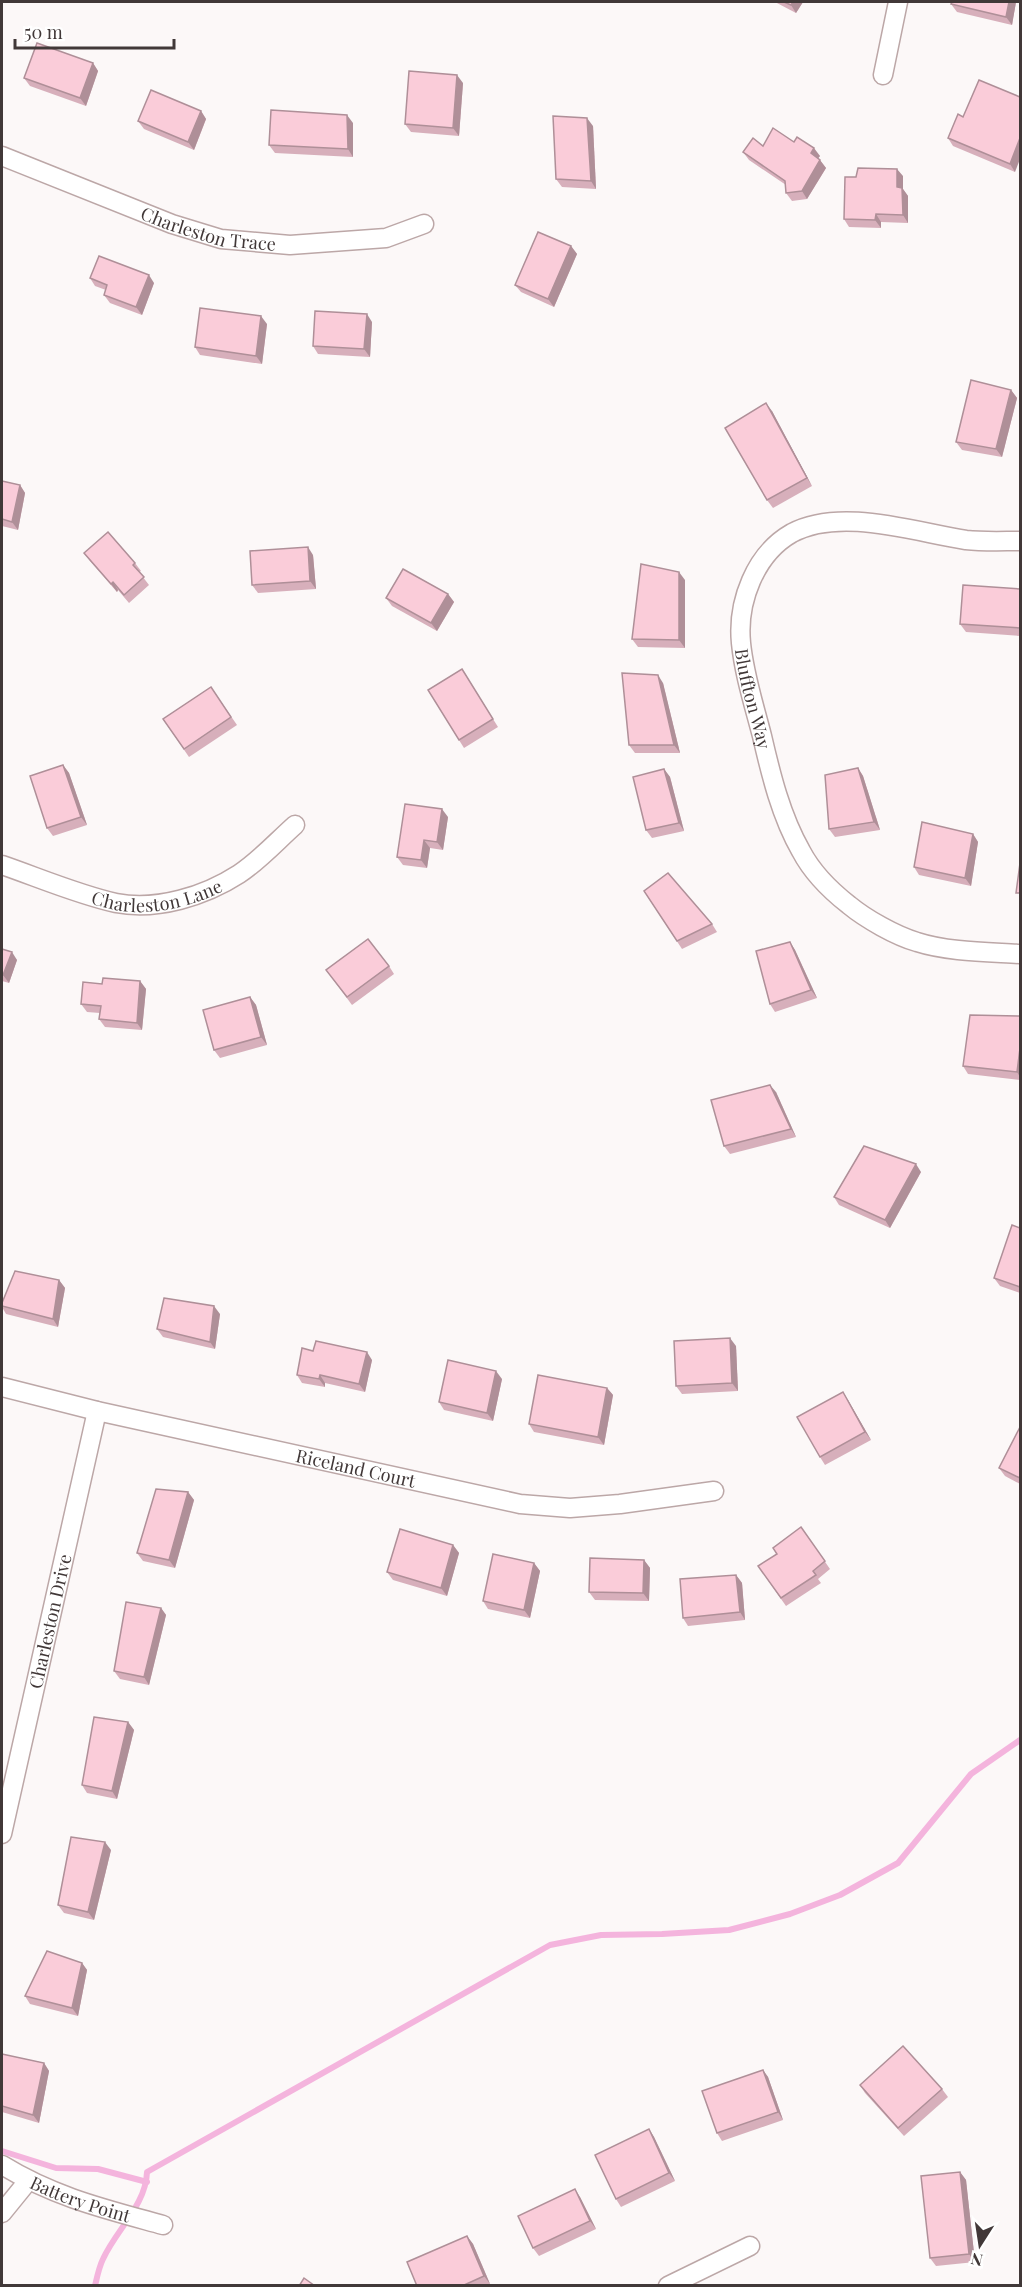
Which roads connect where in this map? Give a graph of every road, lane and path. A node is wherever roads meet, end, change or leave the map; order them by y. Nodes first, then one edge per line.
1 (898, 2) edge
2 (883, 75) dead end
3 (2, 156) edge
4 (424, 224) dead end
5 (1020, 541) edge
6 (295, 825) dead end
7 (2, 865) edge
8 (1020, 954) edge
9 (2, 1387) edge
10 (97, 1411) junction
11 (714, 1491) dead end
12 (2, 1834) edge
13 (2, 2165) edge
14 (28, 2181) junction
15 (2, 2213) edge
16 (163, 2225) dead end
17 (750, 2246) dead end
18 (668, 2286) edge

1 - 2 street
3 - 4 street, Charleston Trace
5 - 8 street, Bluffton Way
6 - 7 street, Charleston Lane
9 - 10 street, Riceland Court
10 - 11 street, Riceland Court
10 - 12 street, Charleston Drive
13 - 14 street, Battery Point
14 - 15 street
14 - 16 street, Battery Point
17 - 18 street

